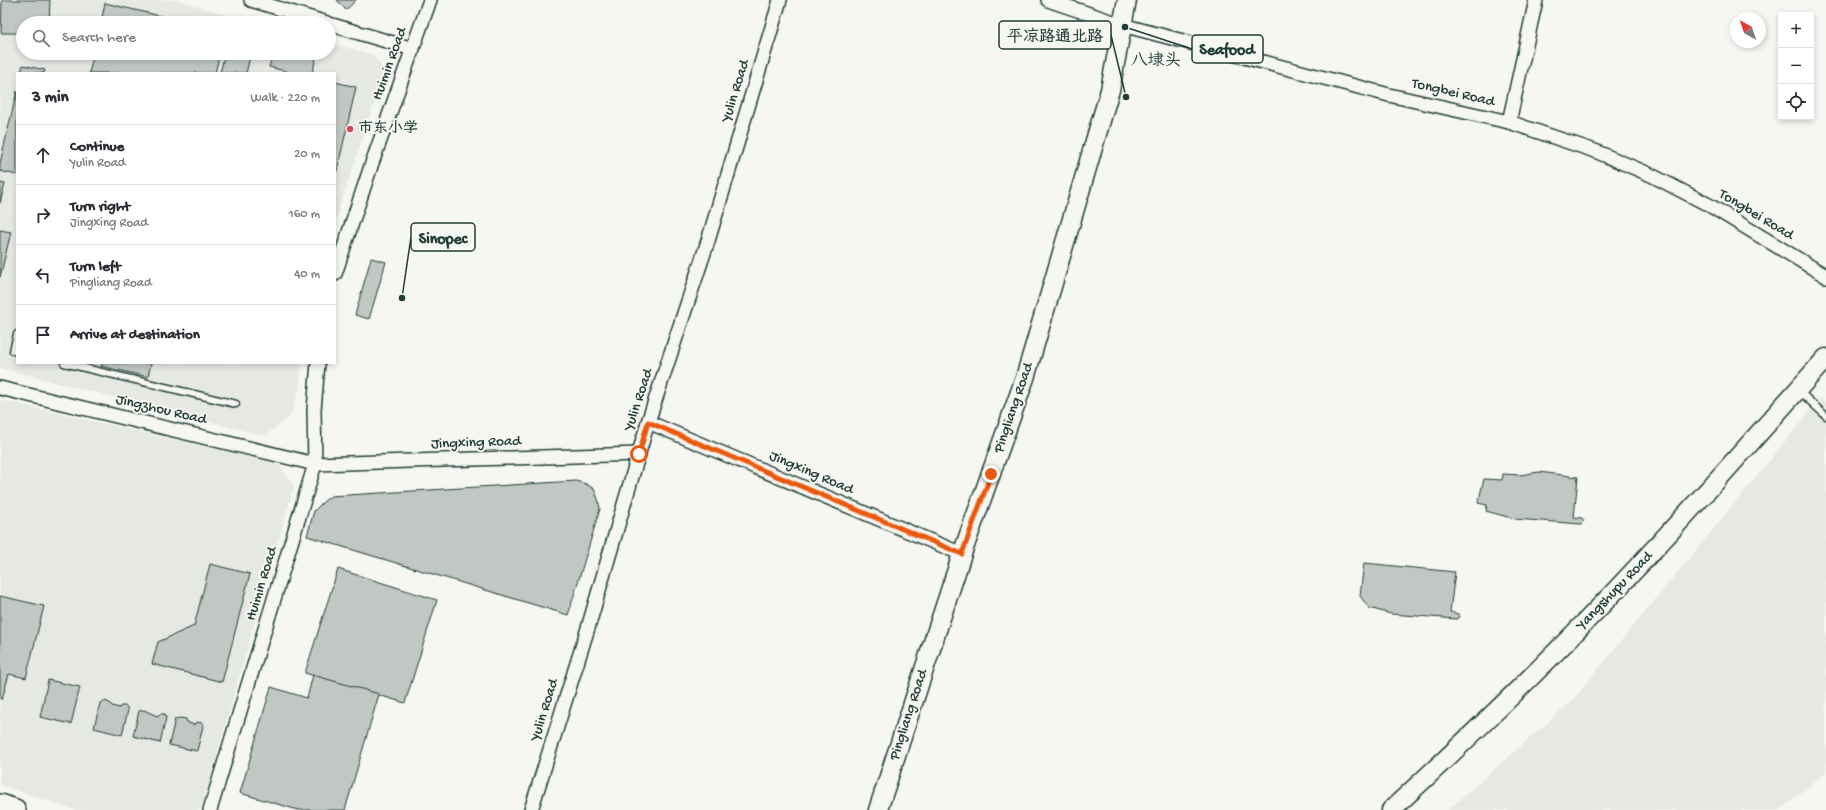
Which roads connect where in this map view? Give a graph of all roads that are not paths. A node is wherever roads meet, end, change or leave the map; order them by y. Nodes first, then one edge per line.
1 (251, 0) edge
2 (430, 0) edge
3 (780, 0) edge
4 (1048, 0) edge
5 (1127, 0) edge
6 (1536, 0) edge
7 (305, 16) edge
8 (336, 25) edge
9 (1122, 25) junction
10 (413, 49) junction
11 (1509, 122) junction
12 (336, 271) edge
13 (1826, 276) edge
14 (16, 338) edge
15 (16, 352) edge
16 (1826, 358) edge
17 (68, 364) edge
18 (318, 364) edge
19 (0, 388) edge
20 (1798, 390) junction
21 (236, 404) dead end
22 (1826, 416) edge
23 (648, 422) junction
24 (639, 454) junction
25 (315, 464) junction
26 (962, 554) junction
27 (0, 805) edge
28 (14, 810) edge
29 (210, 810) edge
30 (531, 810) edge
31 (878, 810) edge
32 (1391, 810) edge

1 - 7 street
2 - 10 street, Huimin Road
3 - 23 street, Yulin Road
4 - 9 street, Tongbei Road
5 - 9 main road, Pingliang Road
6 - 11 street
8 - 10 street
9 - 11 street, Tongbei Road
9 - 26 main road, Pingliang Road
10 - 12 street, Huimin Road
11 - 13 street, Tongbei Road
14 - 15 lane
16 - 20 main road, Yangshupu Road
17 - 21 lane
18 - 25 street, Huimin Road
19 - 25 street, Jingzhou Road
20 - 22 lane
20 - 32 main road, Yangshupu Road
23 - 24 street, Yulin Road
23 - 26 street, Jingxing Road
24 - 25 street, Jingxing Road
24 - 30 street, Yulin Road
25 - 29 street, Huimin Road
26 - 31 main road, Pingliang Road
27 - 28 main road

